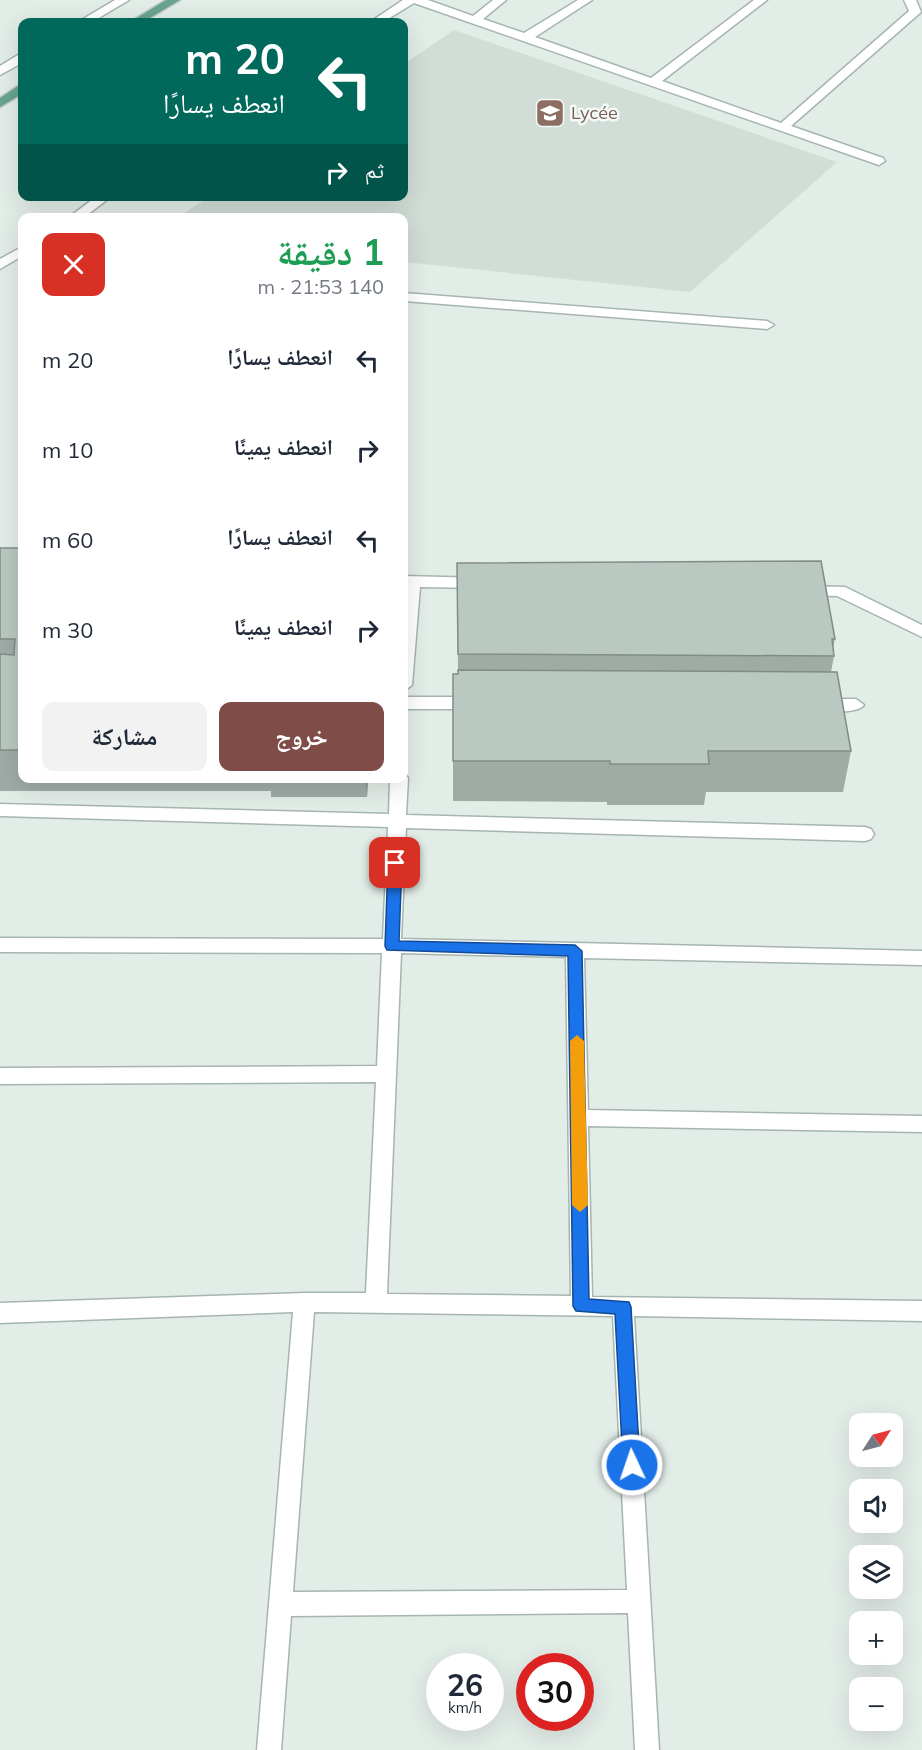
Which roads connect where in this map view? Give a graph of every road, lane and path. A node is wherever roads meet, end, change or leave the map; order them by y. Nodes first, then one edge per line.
1 (123, 0) edge
2 (174, 0) edge
3 (411, 0) edge
4 (417, 0) edge
5 (500, 0) edge
6 (586, 0) edge
7 (761, 0) edge
8 (910, 0) edge
9 (91, 18) edge
10 (143, 18) edge
11 (382, 18) edge
12 (474, 20) junction
13 (525, 38) junction
14 (18, 60) edge
15 (0, 71) edge
16 (653, 82) junction
17 (18, 91) edge
18 (2, 99) edge
19 (783, 128) junction
20 (879, 161) dead end
21 (99, 201) edge
22 (81, 213) edge
23 (18, 254) edge
24 (0, 266) edge
25 (18, 268) edge
26 (408, 297) edge
27 (766, 325) dead end
28 (408, 581) edge
29 (496, 583) edge
30 (792, 590) edge
31 (922, 632) edge
32 (408, 703) edge
33 (499, 703) edge
34 (797, 705) edge
35 (856, 705) dead end
36 (399, 783) edge
37 (0, 810) edge
38 (397, 822) junction
39 (865, 834) dead end
40 (0, 945) edge
41 (392, 946) junction
42 (575, 951) junction
43 (922, 958) edge
44 (385, 1074) junction
45 (0, 1076) edge
46 (578, 1118) junction
47 (922, 1124) edge
48 (304, 1302) junction
49 (376, 1303) junction
50 (582, 1306) junction
51 (623, 1307) junction
52 (922, 1311) edge
53 (0, 1313) edge
54 (639, 1600) junction
55 (280, 1604) junction
56 (268, 1750) edge
57 (647, 1750) edge

1 - 9 street
2 - 10 main road
3 - 11 street
4 - 12 street
5 - 12 street
6 - 13 street
7 - 16 street
8 - 19 street
12 - 13 street
13 - 16 street
14 - 15 street
16 - 19 street
17 - 18 main road
19 - 20 street
21 - 22 street
23 - 24 street
24 - 25 street
26 - 27 street
28 - 29 street
30 - 31 street
32 - 33 street
34 - 35 street
36 - 38 street
37 - 38 street
38 - 39 street
38 - 41 street
40 - 41 street
41 - 42 street
41 - 44 street
42 - 43 street
42 - 46 street
44 - 45 street
44 - 49 street
46 - 47 street
46 - 50 street
48 - 49 street
48 - 53 street
48 - 55 street
49 - 50 street
50 - 51 street
51 - 52 street
51 - 54 street
54 - 55 street
54 - 57 street
55 - 56 street

